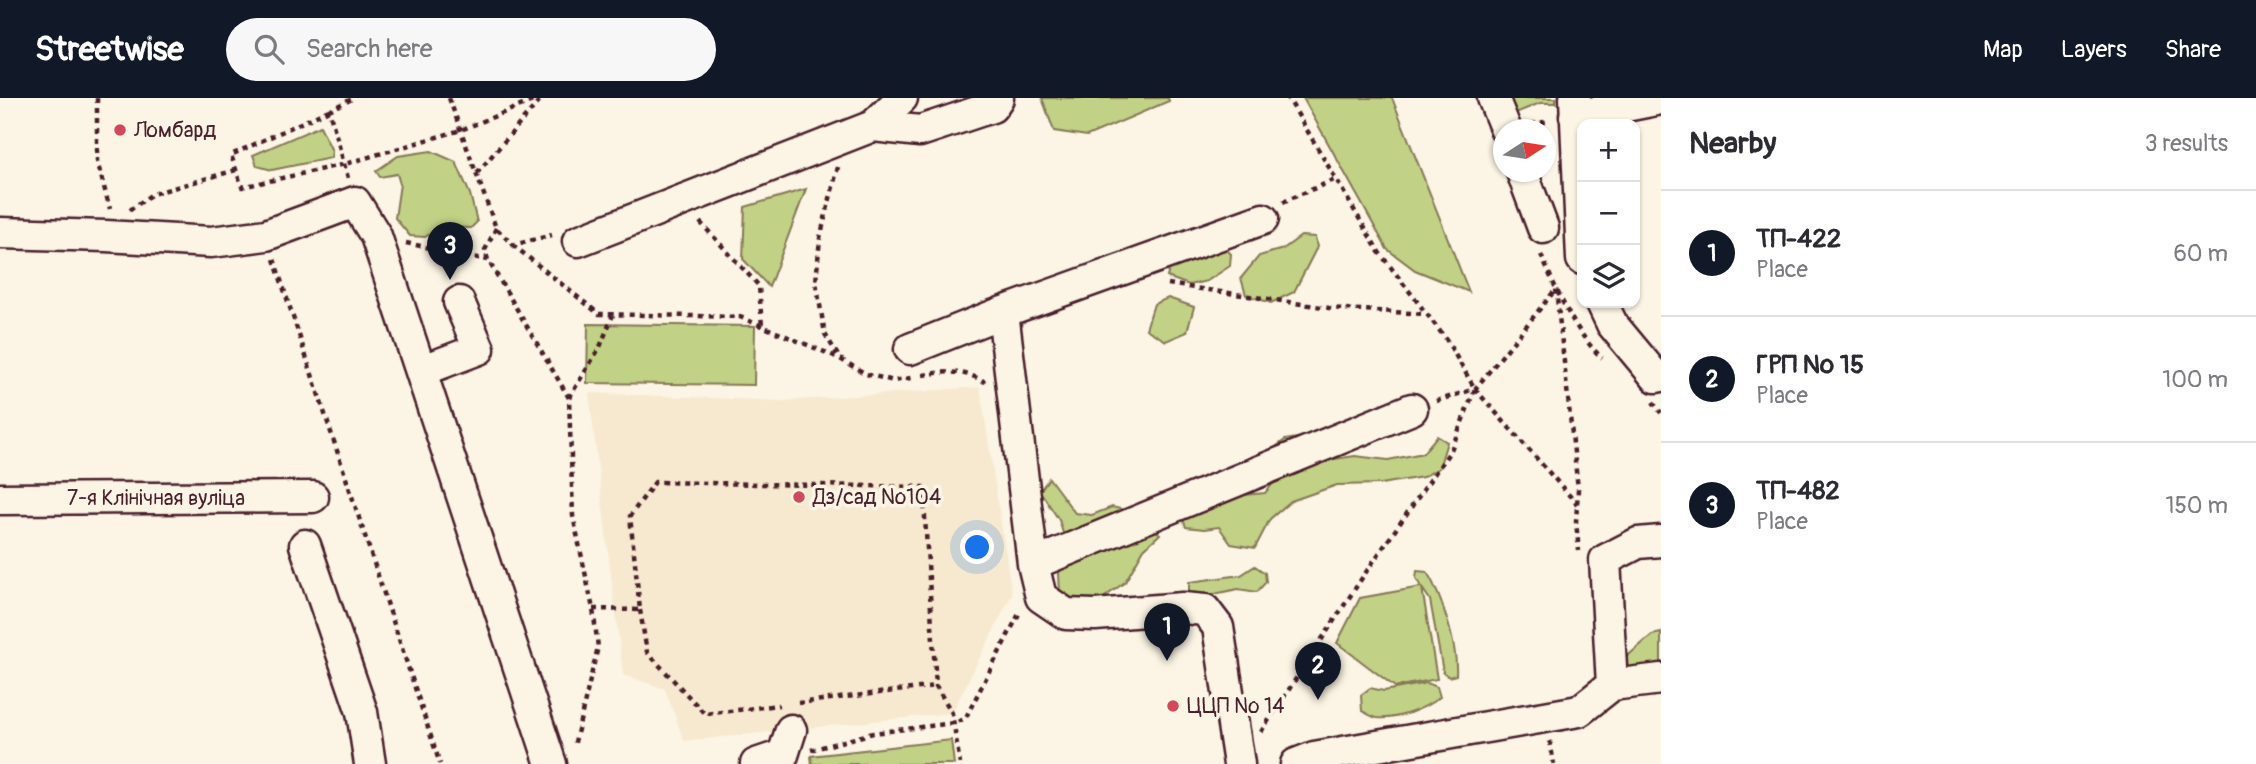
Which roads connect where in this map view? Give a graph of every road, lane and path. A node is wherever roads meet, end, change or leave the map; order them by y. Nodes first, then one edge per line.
1 (97, 98) edge
2 (354, 98) edge
3 (449, 98) edge
4 (541, 98) edge
5 (902, 98) edge
6 (998, 98) edge
7 (1493, 98) edge
8 (1661, 99) edge
9 (1575, 107) edge
10 (329, 110) junction
11 (1502, 119) edge
12 (1539, 119) edge
13 (873, 126) junction
14 (461, 130) junction
15 (846, 137) junction
16 (345, 164) junction
17 (236, 170) junction
18 (347, 171) dead end
19 (477, 173) junction
20 (1336, 179) dead end
21 (1526, 182) edge
22 (111, 210) dead end
23 (123, 215) dead end
24 (1263, 219) joint
25 (699, 220) dead end
26 (496, 228) junction
27 (1544, 228) dead end
28 (0, 233) edge
29 (266, 235) junction
30 (376, 236) junction
31 (565, 238) joint
32 (513, 245) junction
33 (1581, 245) edge
34 (488, 260) junction
35 (1159, 283) dead end
36 (459, 302) dead end
37 (1604, 308) edge
38 (1003, 312) junction
39 (1427, 314) dead end
40 (613, 315) junction
41 (762, 327) junction
42 (910, 349) dead end
43 (840, 359) junction
44 (421, 371) junction
45 (1658, 377) edge
46 (988, 384) dead end
47 (1475, 389) junction
48 (569, 398) junction
49 (1412, 409) joint
50 (313, 497) dead end
51 (0, 499) edge
52 (1577, 504) junction
53 (1661, 541) edge
54 (305, 545) dead end
55 (1580, 562) dead end
56 (1035, 572) junction
57 (593, 609) junction
58 (639, 610) junction
59 (1661, 679) edge
60 (1612, 685) junction
61 (936, 686) junction
62 (954, 723) junction
63 (791, 730) dead end
64 (834, 745) dead end
65 (561, 758) edge
66 (370, 764) edge
67 (440, 764) edge
68 (756, 764) edge
69 (960, 764) edge
70 (1239, 764) edge
71 (1296, 764) edge

1 - 22 path
2 - 10 path
3 - 14 path
4 - 14 path
4 - 19 path
5 - 13 street
6 - 13 street
7 - 11 street
8 - 9 street
9 - 12 path
9 - 33 street
10 - 16 path
10 - 17 path
13 - 15 street
14 - 16 path
14 - 19 path
15 - 31 street
15 - 43 path
16 - 17 path
16 - 18 path
17 - 23 path
19 - 26 path
20 - 24 path
21 - 27 street
24 - 38 street
25 - 41 path
26 - 32 path
26 - 34 path
28 - 29 street
29 - 30 street
29 - 67 path
30 - 34 path
30 - 44 street
31 - 32 path
32 - 40 path
34 - 48 path
35 - 39 path
36 - 44 street
37 - 45 street
38 - 42 street
38 - 56 street
40 - 41 path
40 - 48 path
41 - 43 path
43 - 46 path
44 - 65 street
47 - 49 path
47 - 52 path
47 - 52 path
48 - 57 path
49 - 56 street
50 - 51 street, 7-я Клінічная вуліца
52 - 55 path
53 - 60 street
54 - 66 street
56 - 62 path
56 - 70 street
57 - 58 path
57 - 65 path
58 - 61 path
58 - 61 path
59 - 60 street
60 - 71 street
61 - 62 path
62 - 64 path
62 - 69 path
63 - 68 street

